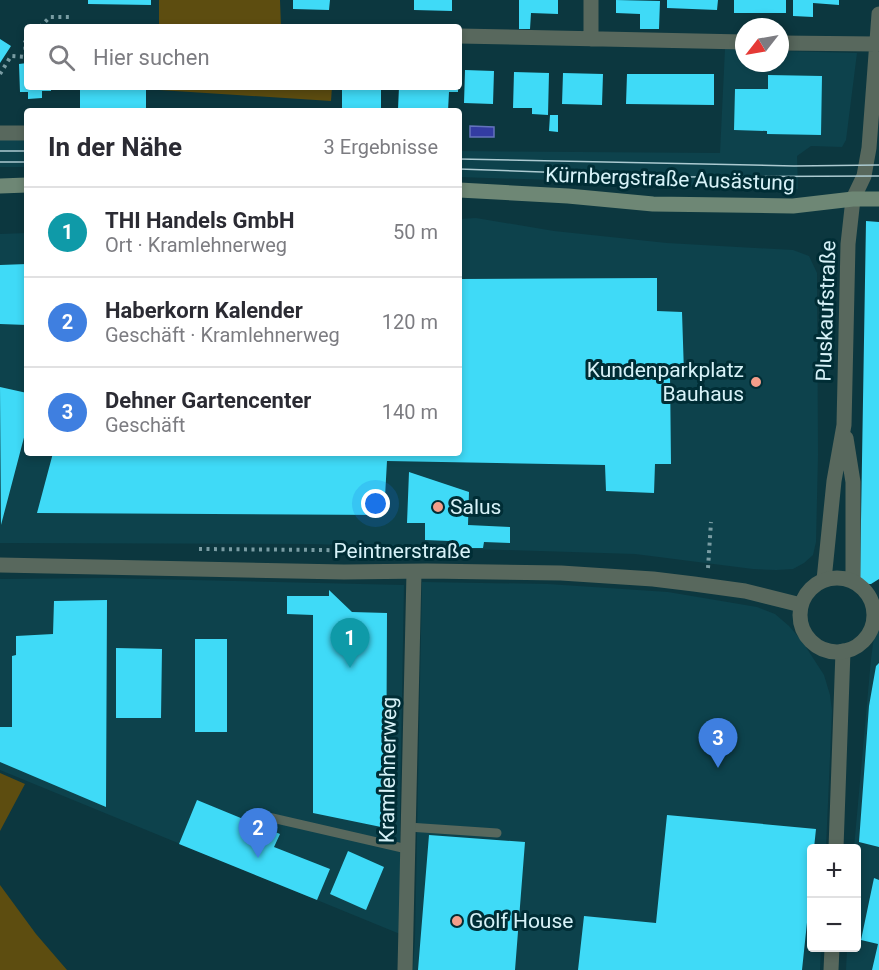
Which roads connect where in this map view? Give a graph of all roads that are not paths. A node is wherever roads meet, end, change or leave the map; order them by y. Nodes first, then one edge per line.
1 (591, 0) edge
2 (879, 14) edge
3 (462, 36) edge
4 (877, 38) edge
5 (591, 39) junction
6 (735, 42) edge
7 (789, 43) edge
8 (0, 133) edge
9 (24, 133) edge
10 (24, 185) edge
11 (2, 186) edge
12 (462, 190) edge
13 (853, 199) junction
14 (879, 199) edge
15 (844, 425) junction
16 (0, 565) edge
17 (414, 572) junction
18 (824, 580) junction
19 (853, 581) junction
20 (801, 605) junction
21 (876, 614) edge
22 (843, 651) junction
23 (268, 817) dead end
24 (408, 827) junction
25 (497, 833) dead end
26 (836, 844) edge
27 (407, 849) junction
28 (832, 952) edge
29 (405, 970) edge
30 (831, 970) edge

1 - 5 street
2 - 4 street, Pluskaufstraße
3 - 5 street
4 - 7 street
4 - 13 street, Pluskaufstraße
5 - 6 street
8 - 9 street
10 - 11 main road
12 - 13 main road, Kürnbergstraße Ausästung
13 - 14 main road, Kürnbergstraße Ausästung
13 - 15 street, Pluskaufstraße
15 - 18 street
15 - 19 street
16 - 17 street, Peintnerstraße
17 - 20 street, Peintnerstraße
17 - 24 street, Kramlehnerweg
18 - 19 street
18 - 20 street
19 - 21 street
20 - 22 street
21 - 22 street
22 - 26 street
23 - 27 lane
24 - 25 lane
24 - 27 street, Kramlehnerweg
27 - 29 street, Kramlehnerweg
28 - 30 street

